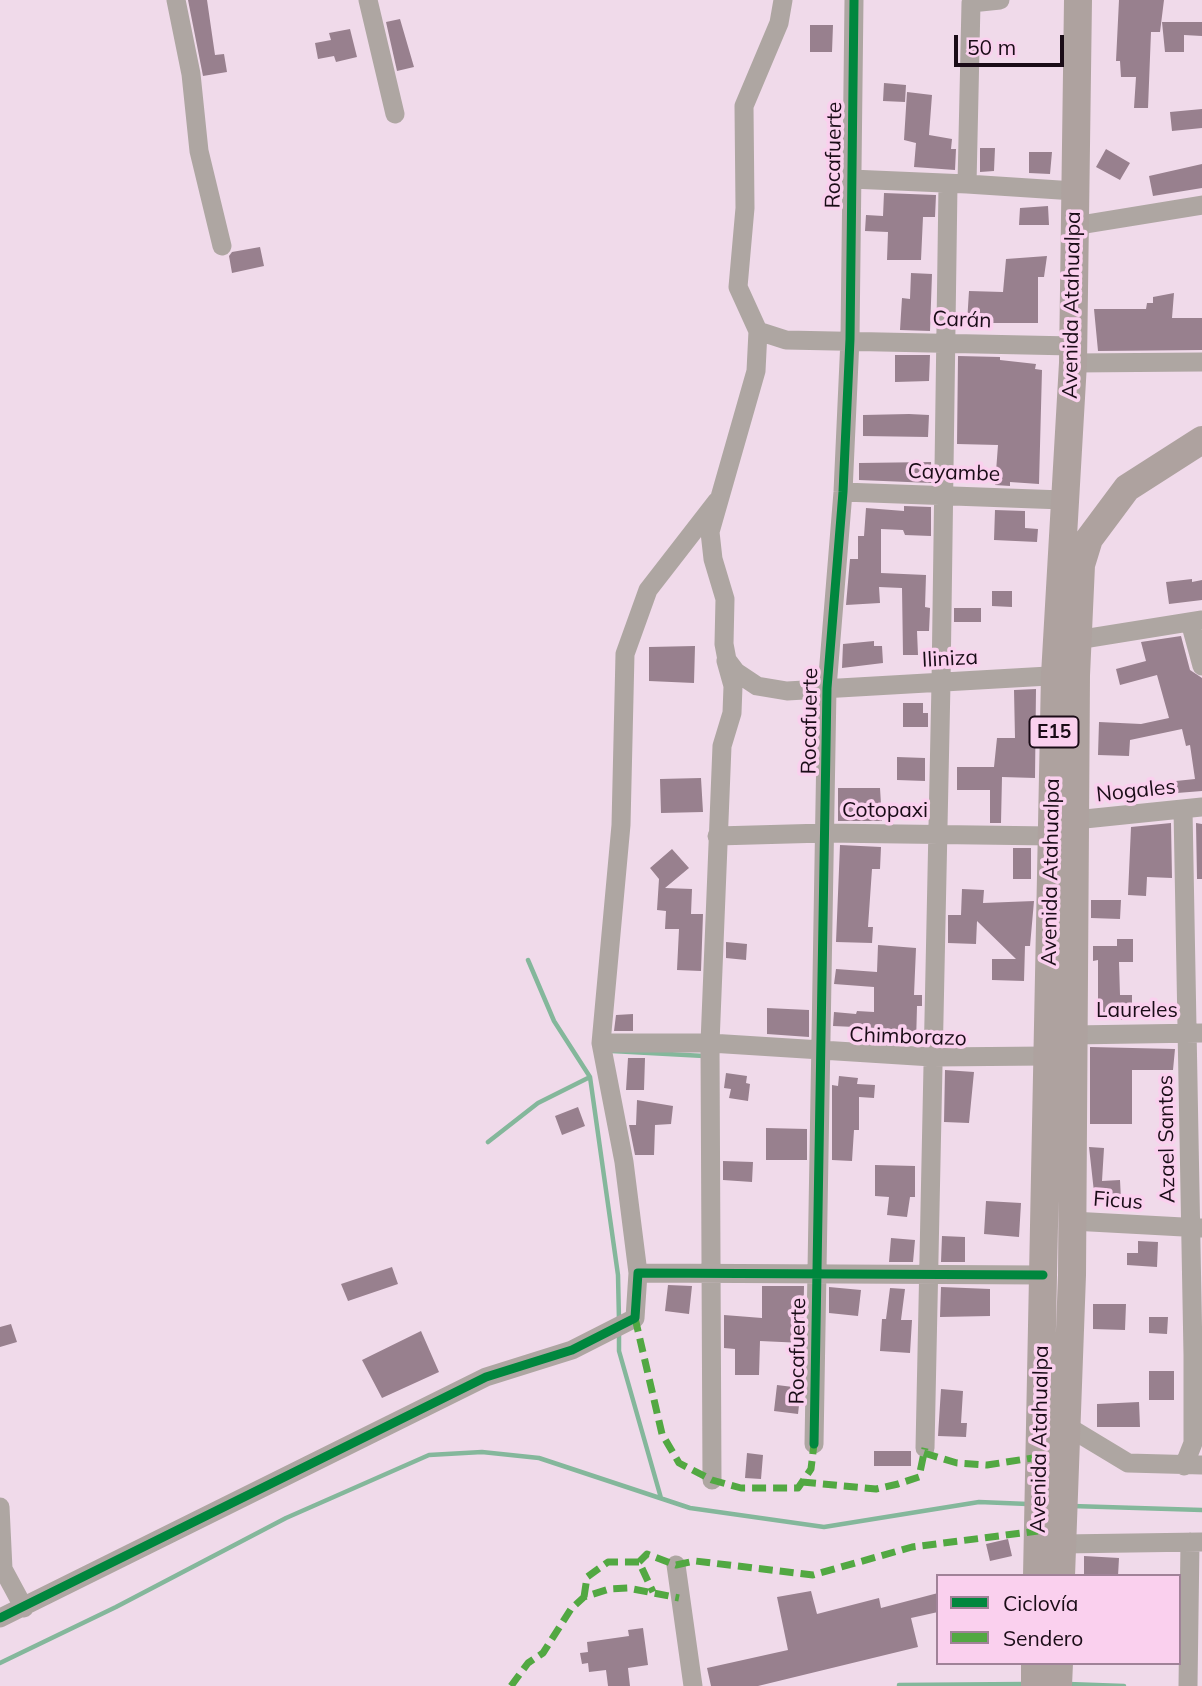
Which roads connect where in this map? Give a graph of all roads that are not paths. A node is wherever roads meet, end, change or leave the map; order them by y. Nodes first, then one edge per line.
1 (176, 0) edge
2 (368, 0) edge
3 (783, 0) edge
4 (854, 0) edge
5 (1000, 0) edge
6 (1078, 0) edge
7 (395, 114) dead end
8 (850, 179) junction
9 (957, 184) junction
10 (1075, 191) junction
11 (1202, 205) edge
12 (1074, 226) junction
13 (222, 246) dead end
14 (758, 331) junction
15 (850, 340) junction
16 (944, 342) junction
17 (1073, 355) junction
18 (1202, 362) edge
19 (1202, 440) edge
20 (843, 492) junction
21 (944, 495) junction
22 (1063, 500) junction
23 (717, 502) junction
24 (1196, 621) edge
25 (1077, 640) junction
26 (724, 651) junction
27 (1202, 666) edge
28 (1066, 675) junction
29 (941, 683) junction
30 (827, 688) junction
31 (1192, 808) edge
32 (1063, 828) junction
33 (825, 833) junction
34 (936, 833) junction
35 (717, 836) junction
36 (1195, 1033) edge
37 (1072, 1035) junction
38 (601, 1043) junction
39 (710, 1043) junction
40 (821, 1052) junction
41 (1047, 1056) junction
42 (932, 1057) junction
43 (1072, 1221) junction
44 (1197, 1228) edge
45 (638, 1273) junction
46 (710, 1274) junction
47 (818, 1274) junction
48 (927, 1274) junction
49 (1043, 1275) junction
50 (1065, 1425) junction
51 (814, 1444) dead end
52 (925, 1448) dead end
53 (1051, 1464) junction
54 (1193, 1466) edge
55 (712, 1480) dead end
56 (0, 1507) edge
57 (1054, 1533) junction
58 (1196, 1542) edge
59 (676, 1565) dead end
60 (1038, 1574) edge
61 (1061, 1574) edge
62 (24, 1608) junction
63 (0, 1618) edge
64 (1035, 1665) edge
65 (1059, 1665) edge
66 (693, 1686) edge
67 (1035, 1686) edge
68 (1058, 1686) edge
69 (1188, 1686) edge

1 - 13 street
2 - 7 street
3 - 14 street
4 - 8 street, Rocafuerte
5 - 9 street
6 - 10 highway, Avenida Atahualpa / E15
8 - 9 street
8 - 15 street, Rocafuerte
9 - 10 street
9 - 16 street
10 - 12 highway, Avenida Atahualpa / E15
11 - 12 street
12 - 17 highway, Avenida Atahualpa / E15
14 - 15 street, Carán
14 - 23 street
15 - 16 street, Carán
15 - 20 street, Rocafuerte
16 - 17 street, Carán
16 - 21 street
17 - 18 street, Carán
17 - 22 highway, Avenida Atahualpa / E15
19 - 25 highway, Avenida Atahualpa / E15
20 - 21 street, Cayambe
20 - 30 street, Rocafuerte
21 - 22 street, Cayambe
21 - 29 street
22 - 28 highway, Avenida Atahualpa / E15
23 - 26 street
23 - 38 street
24 - 25 street
24 - 27 street
25 - 28 highway, Avenida Atahualpa / E15
26 - 30 street, Iliniza
26 - 35 street
28 - 29 street, Iliniza
28 - 32 highway, Avenida Atahualpa / E15
29 - 30 street, Iliniza
29 - 34 street
30 - 33 street, Rocafuerte
31 - 32 street, Nogales
31 - 36 street, Azael Santos
32 - 34 street, Cotopaxi
32 - 37 highway, Avenida Atahualpa / E15
32 - 41 highway, Avenida Atahualpa / E15
33 - 34 street, Cotopaxi
33 - 35 street, Cotopaxi
33 - 40 street, Rocafuerte
34 - 42 street
35 - 39 street
36 - 37 street, Laureles
36 - 44 street, Azael Santos
37 - 43 highway, Avenida Atahualpa / E15
38 - 39 street, Chimborazo
38 - 45 street
39 - 40 street, Chimborazo
39 - 46 street
40 - 42 street, Chimborazo
40 - 47 street, Rocafuerte
41 - 42 street, Chimborazo
41 - 49 highway, Avenida Atahualpa / E15
42 - 48 street
43 - 44 street, Ficus
43 - 50 highway, Avenida Atahualpa / E15
44 - 54 street, Azael Santos
45 - 46 street
45 - 62 street
46 - 47 street
46 - 55 street
47 - 48 street
47 - 51 street, Rocafuerte
48 - 49 street
48 - 52 street
49 - 53 highway, Avenida Atahualpa / E15
50 - 53 highway, Avenida Atahualpa / E15
50 - 54 street
53 - 57 highway, Avenida Atahualpa / E15
56 - 62 street
57 - 58 street
57 - 60 highway, Avenida Atahualpa / E15
57 - 61 highway, Avenida Atahualpa / E15
58 - 69 street
59 - 66 street
62 - 63 street
64 - 67 highway
65 - 68 highway

